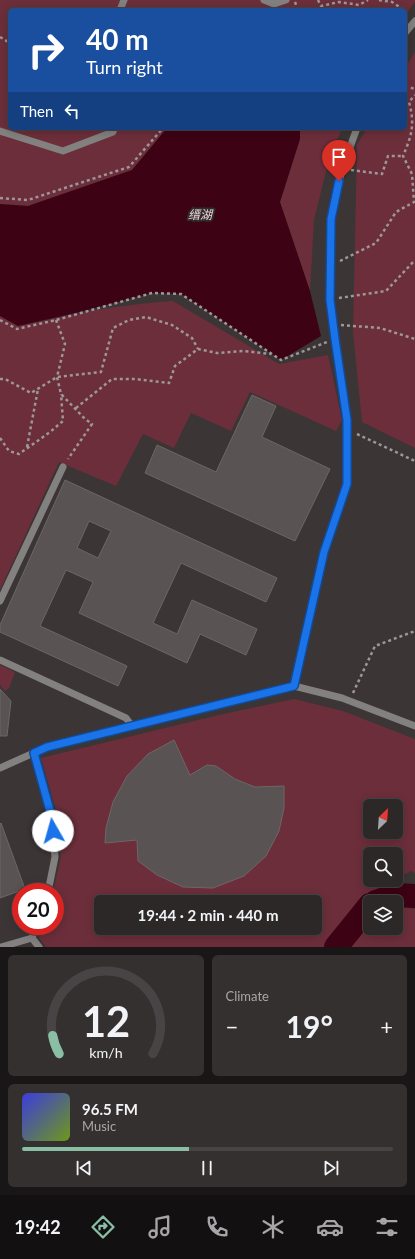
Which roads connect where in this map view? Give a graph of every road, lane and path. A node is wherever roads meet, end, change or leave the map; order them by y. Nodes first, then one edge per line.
1 (264, 0) edge
2 (286, 0) edge
3 (318, 0) edge
4 (368, 0) edge
5 (379, 0) edge
6 (321, 6) junction
7 (318, 8) edge
8 (401, 8) edge
9 (415, 21) edge
10 (407, 31) edge
11 (415, 95) edge
12 (114, 130) edge
13 (161, 130) edge
14 (356, 130) edge
15 (0, 131) edge
16 (403, 156) junction
17 (342, 169) junction
18 (0, 198) edge
19 (414, 202) edge
20 (415, 260) edge
21 (331, 265) junction
22 (330, 300) junction
23 (0, 320) edge
24 (56, 320) junction
25 (333, 325) junction
26 (335, 339) junction
27 (415, 339) edge
28 (198, 349) junction
29 (271, 354) junction
30 (57, 377) junction
31 (0, 379) edge
32 (38, 389) junction
33 (61, 394) junction
34 (76, 408) junction
35 (347, 430) junction
36 (0, 438) edge
37 (27, 448) junction
38 (415, 461) edge
39 (63, 467) joint
40 (0, 601) edge
41 (415, 631) edge
42 (0, 660) edge
43 (294, 686) junction
44 (350, 700) junction
45 (132, 726) junction
46 (415, 726) edge
47 (34, 753) junction
48 (0, 768) edge
49 (50, 883) edge
50 (33, 935) edge
51 (32, 938) junction
52 (1, 947) edge
53 (39, 947) edge

1 - 2 lane
3 - 6 path
4 - 6 path
5 - 8 path
6 - 7 path
9 - 10 lane
11 - 16 path
12 - 15 lane
13 - 18 path
14 - 17 lane
16 - 17 path
16 - 19 path
17 - 21 lane
19 - 21 path
20 - 22 path
21 - 22 lane
22 - 25 lane
23 - 24 path
24 - 29 path
24 - 30 path
25 - 26 lane
25 - 27 path
26 - 29 path
26 - 35 lane
28 - 29 path
28 - 30 path
28 - 34 path
30 - 32 path
30 - 33 path
31 - 32 path
32 - 37 path
33 - 34 path
33 - 37 path
34 - 39 path
35 - 38 path
35 - 43 lane
36 - 37 path
39 - 40 lane
41 - 44 path
42 - 45 lane
43 - 44 lane
43 - 45 lane
44 - 46 lane
45 - 47 lane
47 - 48 lane
47 - 49 lane
50 - 51 lane
51 - 52 lane
51 - 53 lane

